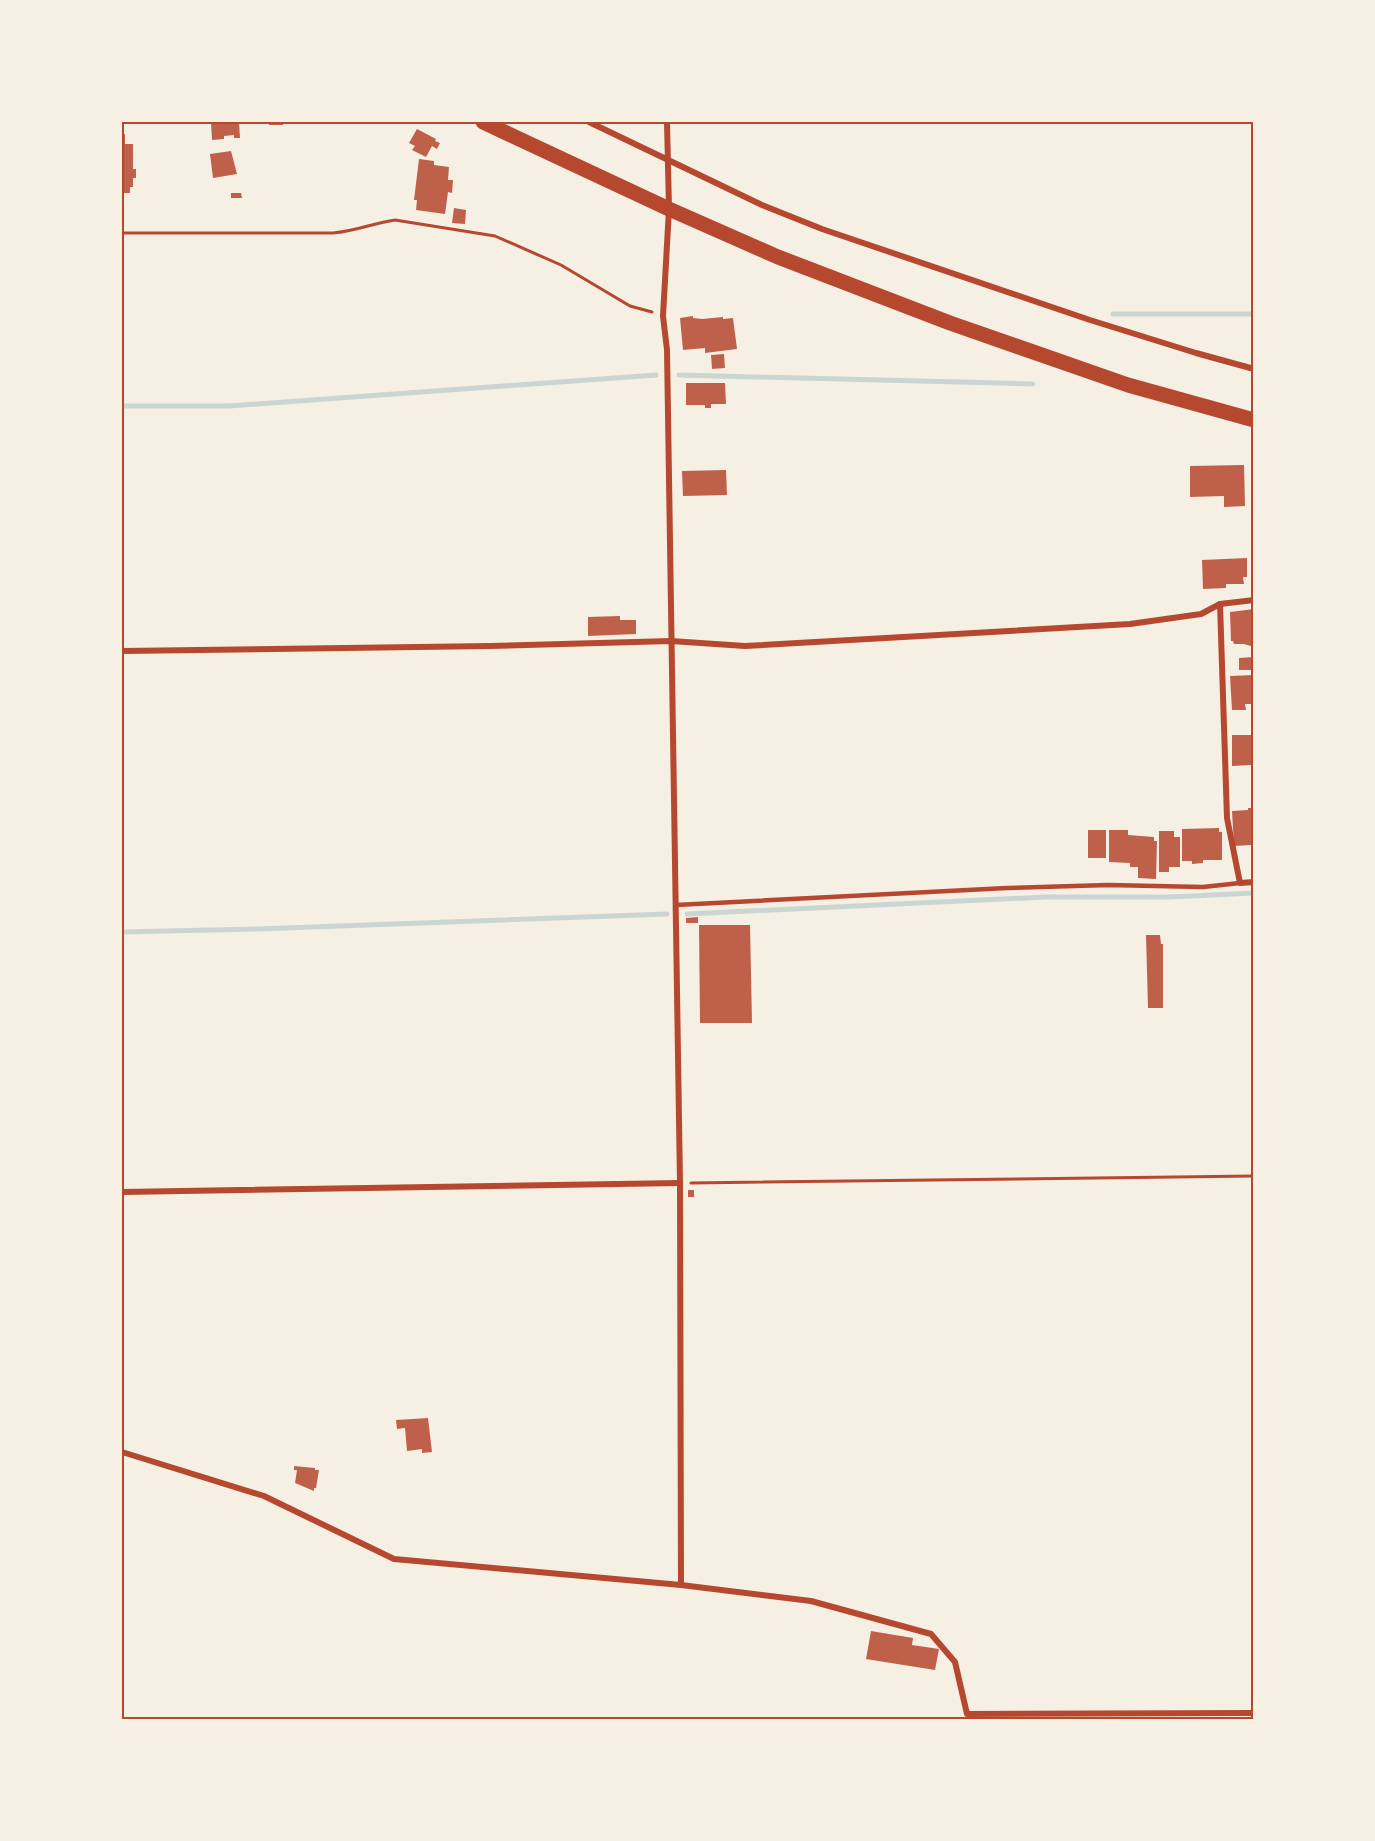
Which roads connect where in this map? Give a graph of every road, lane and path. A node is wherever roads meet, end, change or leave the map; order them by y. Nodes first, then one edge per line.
1 (483, 122) edge
2 (589, 122) edge
3 (667, 122) edge
4 (668, 161) junction
5 (669, 209) junction
6 (122, 233) edge
7 (663, 316) junction
8 (1254, 369) edge
9 (1254, 420) edge
10 (1254, 600) edge
11 (1220, 604) junction
12 (671, 641) junction
13 (122, 651) edge
14 (1254, 882) edge
15 (1240, 883) junction
16 (676, 905) junction
17 (1254, 1176) edge
18 (680, 1183) junction
19 (122, 1192) edge
20 (122, 1452) edge
21 (681, 1585) junction
22 (1254, 1713) edge
23 (967, 1717) edge

1 - 5 highway
2 - 4 street
3 - 4 street
4 - 5 street
4 - 8 street
5 - 7 street
5 - 9 highway
6 - 7 path
7 - 12 street
10 - 11 street
11 - 12 street
11 - 15 street
12 - 13 street
12 - 16 street
14 - 15 street
15 - 16 lane
16 - 18 street
17 - 18 path
18 - 19 street
18 - 21 street
20 - 21 street
21 - 23 street
22 - 23 street

